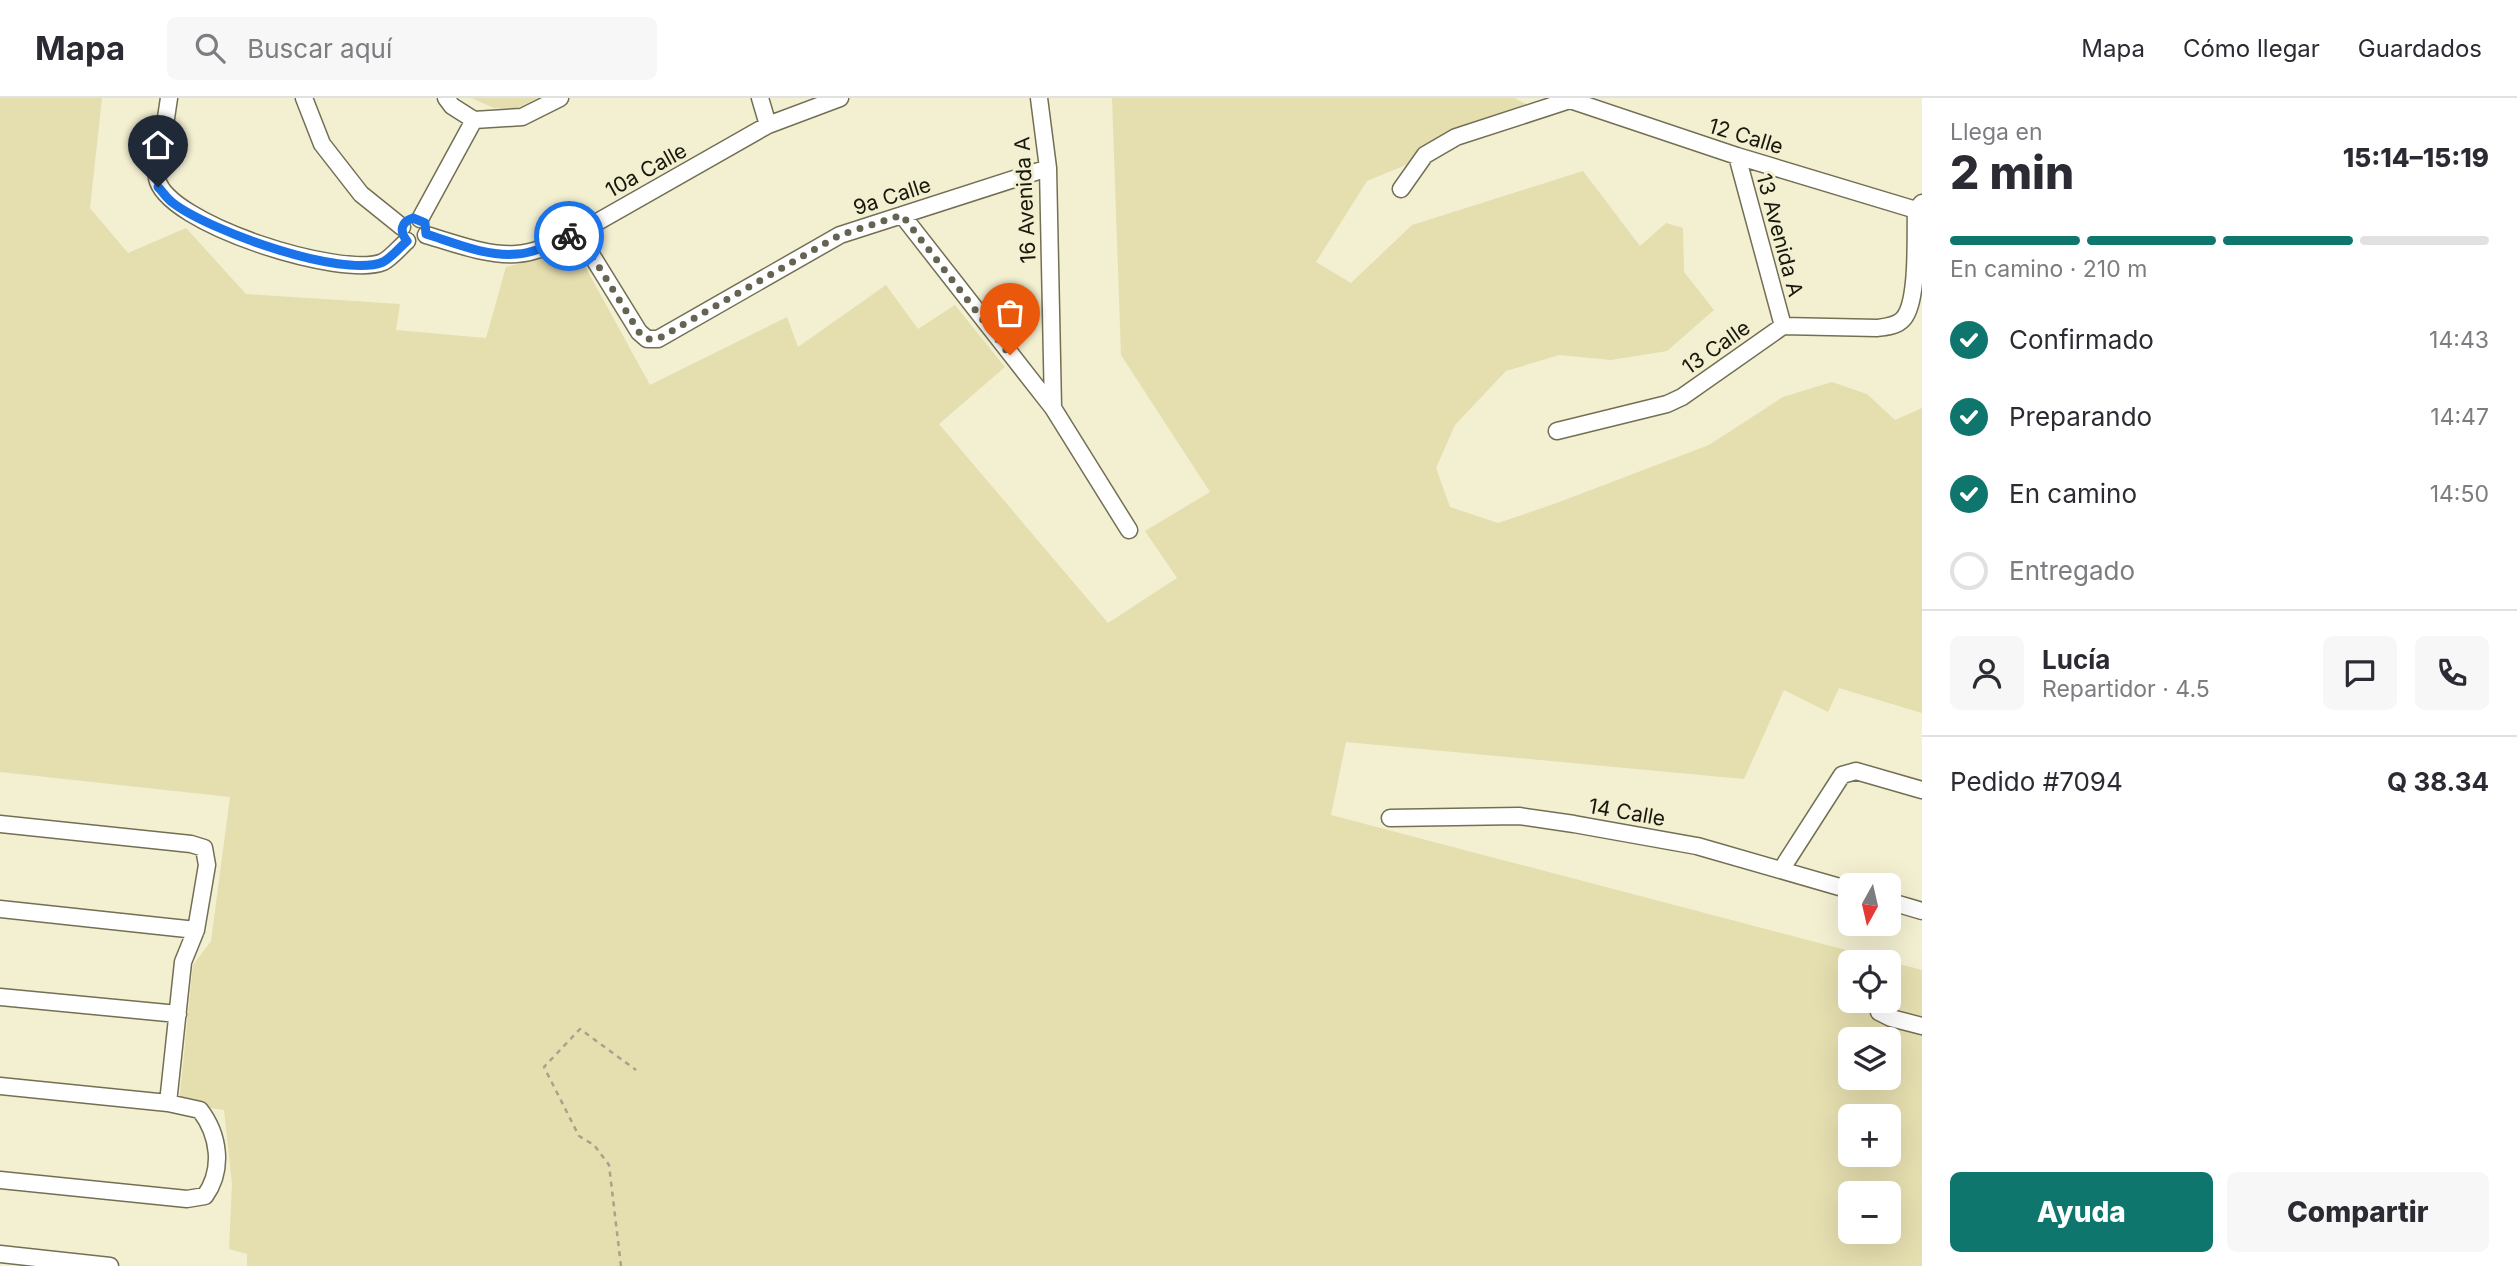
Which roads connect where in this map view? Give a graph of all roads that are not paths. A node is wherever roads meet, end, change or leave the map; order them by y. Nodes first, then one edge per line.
1 (169, 98) edge
2 (304, 98) edge
3 (446, 98) edge
4 (561, 98) edge
5 (761, 98) edge
6 (840, 98) edge
7 (1039, 98) edge
8 (1567, 99) edge
9 (474, 120) junction
10 (768, 125) junction
11 (1737, 156) junction
12 (1048, 168) junction
13 (1401, 190) dead end
14 (1919, 206) edge
15 (902, 215) junction
16 (423, 227) junction
17 (578, 233) junction
18 (405, 234) junction
19 (1783, 326) junction
20 (1053, 408) junction
21 (1557, 431) dead end
22 (1129, 530) dead end
23 (1922, 790) edge
24 (1390, 818) dead end
25 (0, 824) edge
26 (1781, 870) junction
27 (1838, 887) edge
28 (1901, 905) edge
29 (0, 909) edge
30 (1922, 911) edge
31 (196, 930) junction
32 (0, 997) edge
33 (1881, 1013) edge
34 (178, 1014) junction
35 (1922, 1026) edge
36 (0, 1086) edge
37 (168, 1103) junction
38 (0, 1180) edge
39 (0, 1254) edge
40 (110, 1266) edge

1 - 18 street
2 - 18 street
3 - 9 street
4 - 9 street
5 - 10 street
6 - 10 street, 10a Calle
7 - 12 street, 16 Avenida A
8 - 11 street, 12 Calle
8 - 13 street
9 - 16 street
10 - 17 street, 10a Calle
11 - 14 street, 12 Calle
11 - 19 street, 13 Avenida A
12 - 15 street, 9a Calle
12 - 20 street, 16 Avenida A
14 - 19 street, 13 Calle
15 - 17 street, 9a Calle
15 - 20 street
16 - 17 street, 10a Calle
16 - 18 street
19 - 21 street, 13 Calle
20 - 22 street
23 - 26 street
24 - 26 street, 14 Calle
25 - 31 street
26 - 27 street, 14 Calle
28 - 30 street
29 - 31 street
31 - 34 street
32 - 34 street
33 - 35 street
34 - 37 street
36 - 37 street
37 - 38 street
39 - 40 street

